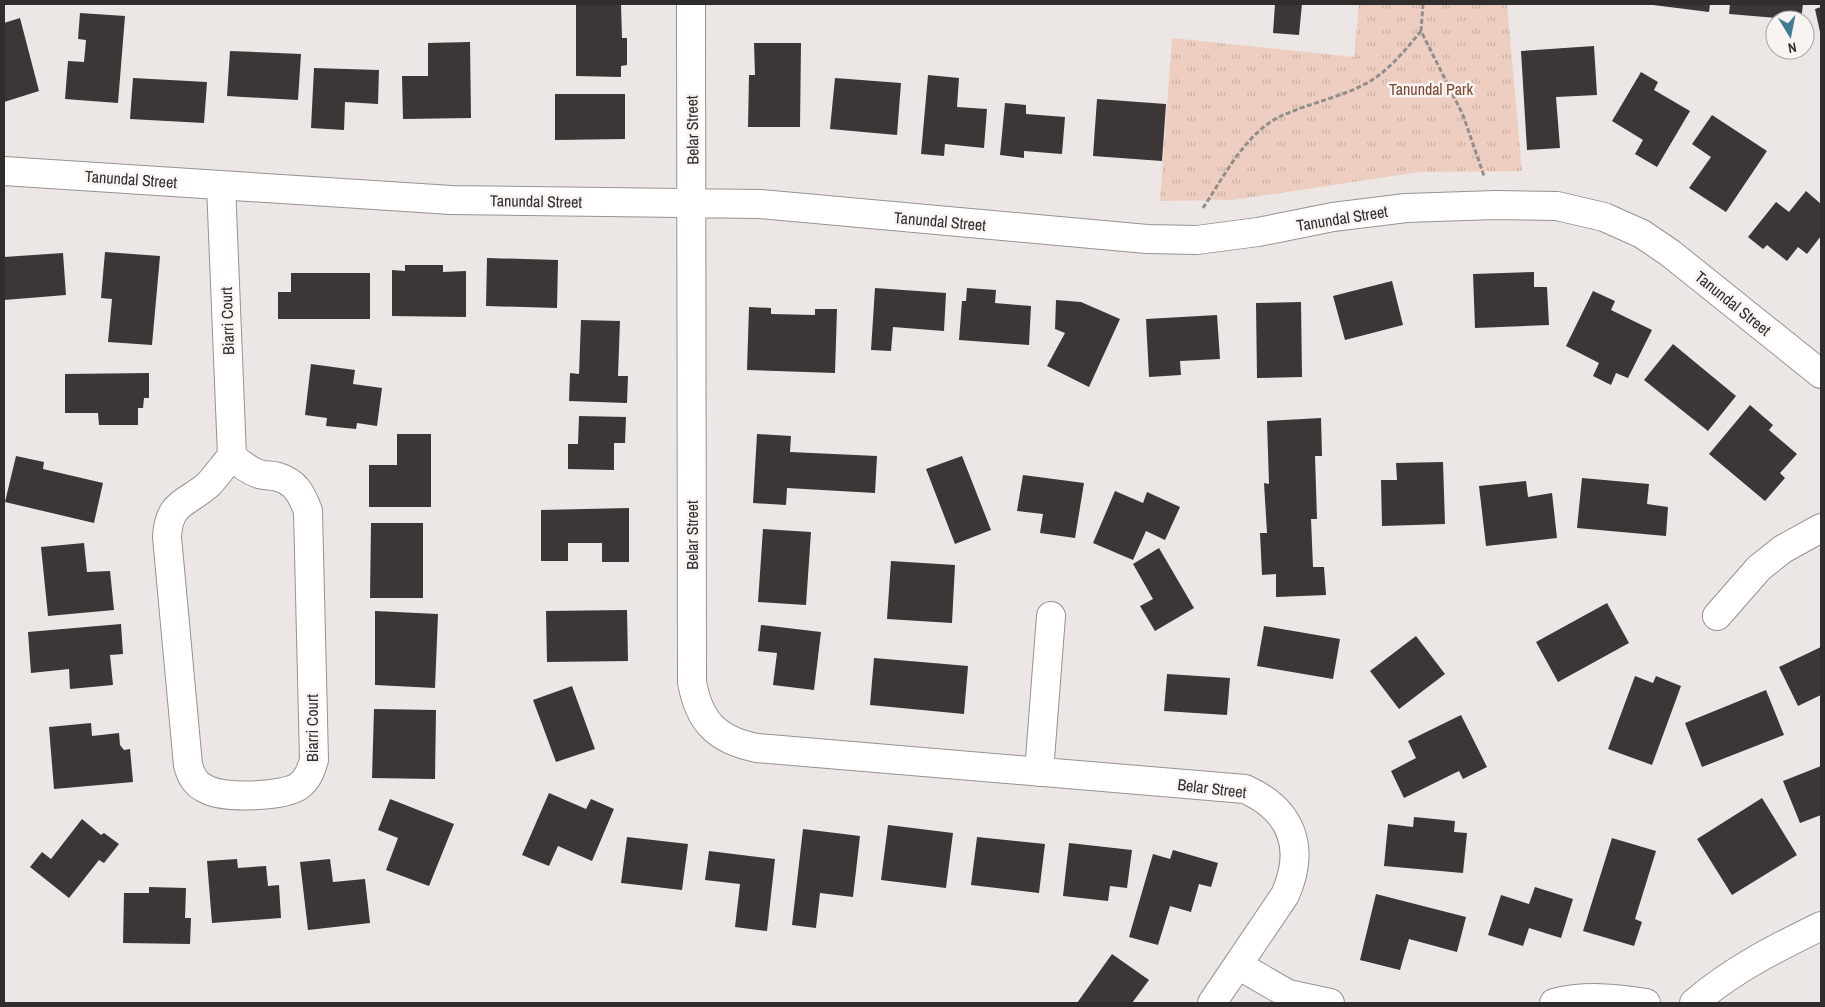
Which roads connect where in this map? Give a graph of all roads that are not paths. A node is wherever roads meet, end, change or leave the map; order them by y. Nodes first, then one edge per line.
1 (691, 4) edge
2 (4, 171) edge
3 (221, 186) junction
4 (692, 202) junction
5 (1821, 374) edge
6 (232, 456) junction
7 (1821, 528) edge
8 (1051, 616) dead end
9 (1717, 616) dead end
10 (1039, 772) junction
11 (1821, 926) edge
12 (1238, 965) junction
13 (1212, 1003) edge
14 (1330, 1003) edge
15 (1554, 1003) edge
16 (1646, 1003) edge
17 (1694, 1003) edge

1 - 4 street, Belar Street
2 - 3 street, Tanundal Street
3 - 4 street, Tanundal Street
3 - 6 street, Biarri Court
4 - 5 street, Tanundal Street
4 - 10 street, Belar Street
6 - 6 street, Biarri Court
7 - 9 street
8 - 10 street
10 - 12 street, Belar Street
11 - 17 street
12 - 13 street, Belar Street
12 - 14 street
15 - 16 street

